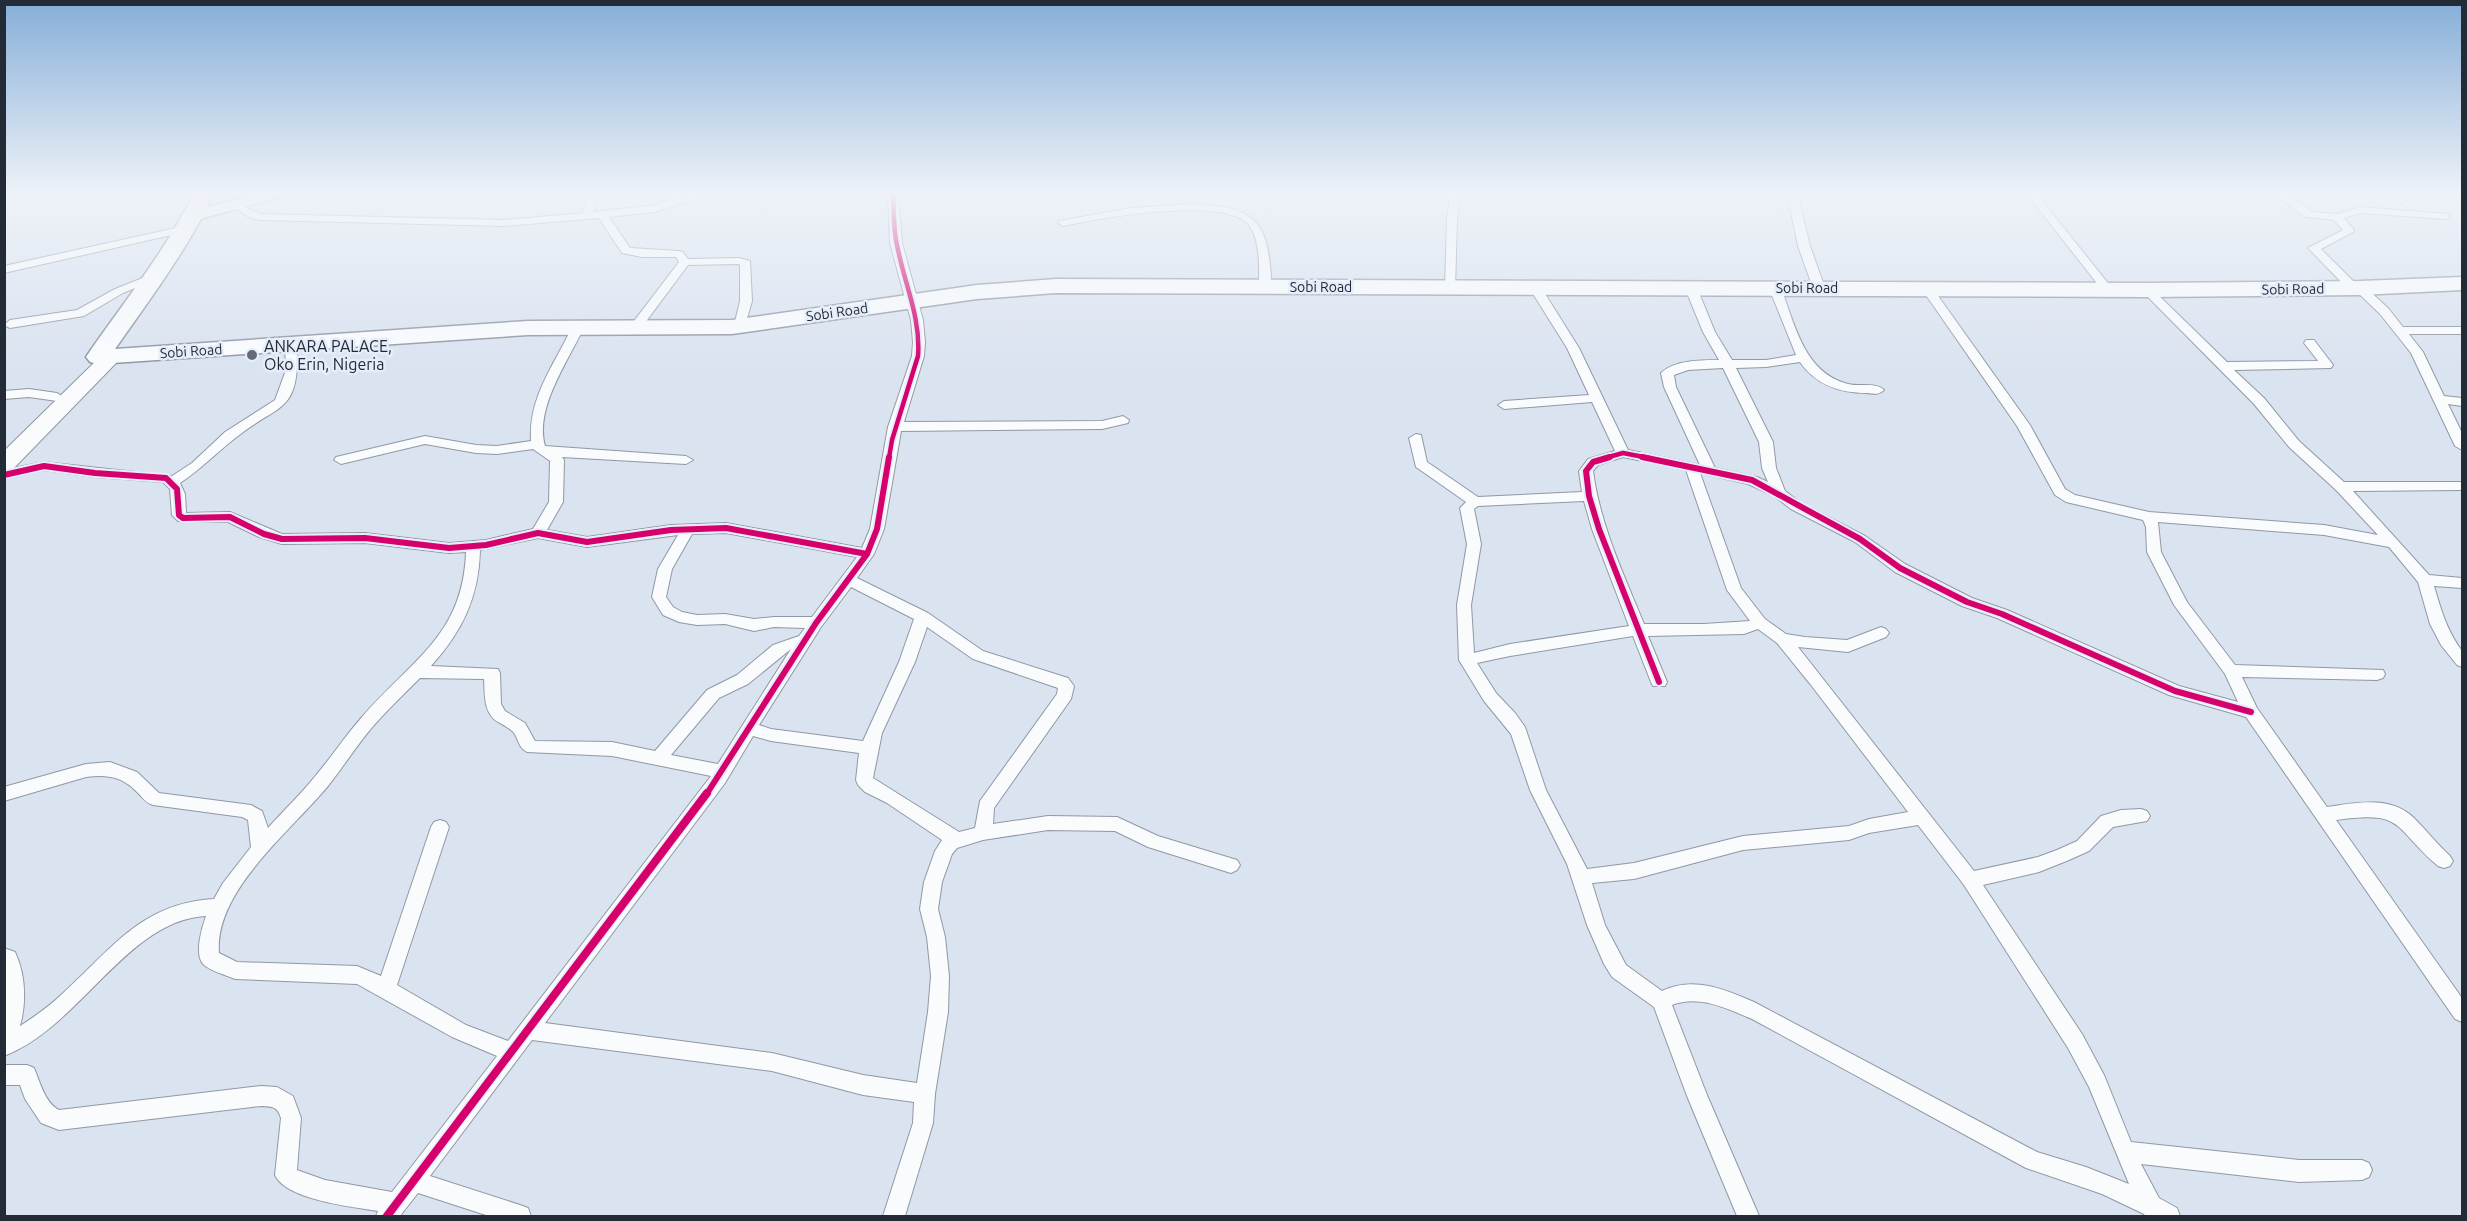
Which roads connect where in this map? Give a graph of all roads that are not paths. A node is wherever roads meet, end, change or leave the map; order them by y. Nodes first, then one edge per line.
1 (72, 250) edge
2 (174, 250) edge
3 (179, 250) edge
4 (625, 250) edge
5 (898, 250) edge
6 (1261, 250) edge
7 (1452, 250) edge
8 (1805, 250) edge
9 (2076, 250) edge
10 (2316, 250) edge
11 (685, 262) junction
12 (4, 270) edge
13 (156, 276) junction
14 (2463, 284) edge
15 (1265, 287) junction
16 (1451, 288) junction
17 (1691, 288) junction
18 (1775, 288) junction
19 (1820, 288) junction
20 (1927, 288) junction
21 (2357, 288) junction
22 (1536, 289) junction
23 (2107, 290) junction
24 (2146, 290) junction
25 (912, 302) junction
26 (10, 324) dead end
27 (740, 326) junction
28 (578, 327) junction
29 (635, 328) junction
30 (2463, 330) edge
31 (2402, 331) junction
32 (2310, 343) dead end
33 (291, 344) junction
34 (105, 357) junction
35 (1801, 358) junction
36 (1727, 363) junction
37 (2223, 366) junction
38 (1878, 390) dead end
39 (4, 395) edge
40 (57, 397) junction
41 (1596, 398) junction
42 (2441, 399) junction
43 (2463, 402) edge
44 (1504, 405) dead end
45 (1123, 420) dead end
46 (895, 427) junction
47 (1416, 438) dead end
48 (537, 444) junction
49 (2463, 446) edge
50 (10, 450) edge
51 (549, 452) junction
52 (1623, 453) junction
53 (686, 459) dead end
54 (341, 460) dead end
55 (4, 465) edge
56 (1701, 470) junction
57 (4, 475) edge
58 (173, 481) junction
59 (2463, 486) edge
60 (2341, 487) junction
61 (1779, 493) junction
62 (1589, 496) junction
63 (1475, 502) junction
64 (2149, 518) junction
65 (688, 529) junction
66 (538, 532) junction
67 (2394, 543) junction
68 (473, 547) junction
69 (867, 554) junction
70 (849, 580) junction
71 (2425, 580) junction
72 (2463, 582) edge
73 (923, 617) junction
74 (816, 623) junction
75 (1760, 623) junction
76 (1638, 630) junction
77 (1881, 633) dead end
78 (1782, 639) junction
79 (804, 641) junction
80 (1467, 660) junction
81 (2463, 661) edge
82 (2231, 671) junction
83 (418, 672) junction
84 (2377, 674) dead end
85 (1659, 682) dead end
86 (2251, 712) junction
87 (749, 728) junction
88 (869, 748) junction
89 (658, 759) junction
90 (723, 772) junction
91 (4, 795) edge
92 (2325, 814) junction
93 (2141, 816) dead end
94 (1923, 817) junction
95 (440, 827) dead end
96 (983, 833) junction
97 (955, 839) junction
98 (260, 849) junction
99 (2444, 861) dead end
100 (1231, 865) dead end
101 (1580, 877) junction
102 (1970, 880) junction
103 (220, 907) junction
104 (4, 962) edge
105 (386, 989) junction
106 (1661, 1000) junction
107 (2463, 1013) edge
108 (4, 1026) edge
109 (527, 1030) junction
110 (4, 1047) edge
111 (511, 1052) junction
112 (4, 1075) edge
113 (925, 1094) junction
114 (2124, 1151) junction
115 (2362, 1170) dead end
116 (414, 1181) junction
117 (392, 1210) edge
118 (2153, 1211) edge
119 (520, 1216) edge
120 (894, 1216) edge
121 (1748, 1216) edge
122 (2169, 1216) edge

1 - 12 street
2 - 13 highway
3 - 34 highway
4 - 11 street
5 - 25 street
6 - 15 street
7 - 16 street
8 - 19 street
9 - 23 street
10 - 21 street
11 - 27 street
11 - 29 street
13 - 26 street
13 - 34 highway
14 - 21 highway, Sobi Road
15 - 16 highway, Sobi Road
15 - 25 highway, Sobi Road
16 - 22 highway, Sobi Road
17 - 18 highway, Sobi Road
17 - 22 highway, Sobi Road
17 - 36 street
18 - 19 highway, Sobi Road
18 - 35 street
19 - 20 highway, Sobi Road
20 - 23 highway, Sobi Road
20 - 64 street
21 - 24 highway, Sobi Road
21 - 31 street
22 - 41 street
23 - 24 highway, Sobi Road
24 - 37 street
25 - 27 highway, Sobi Road
25 - 46 street
27 - 29 highway, Sobi Road
28 - 29 highway, Sobi Road
28 - 33 highway, Sobi Road
28 - 48 street
30 - 31 street
31 - 42 street
32 - 37 street
33 - 34 highway, Sobi Road
33 - 58 street
34 - 40 main road
34 - 50 main road
35 - 36 street
35 - 38 street
36 - 56 street
36 - 61 street
37 - 60 street
39 - 40 street
40 - 50 main road
41 - 44 street
41 - 52 street
42 - 43 street
42 - 49 street
45 - 46 street
46 - 69 street
47 - 63 street
48 - 51 street
48 - 54 street
50 - 55 main road
51 - 53 street
51 - 66 street
52 - 56 street
52 - 62 street
56 - 61 street
56 - 75 street
57 - 58 street
58 - 68 street
59 - 60 street
60 - 67 street
61 - 86 street
62 - 63 street
62 - 76 street
63 - 80 street
64 - 67 street
64 - 82 street
65 - 66 street
65 - 69 street
65 - 74 street
66 - 68 street
67 - 71 street
68 - 83 street
69 - 70 street
70 - 73 street
70 - 74 street
71 - 72 street
71 - 81 street
73 - 88 street
73 - 96 street
74 - 79 street
75 - 76 street
75 - 78 street
76 - 80 street
76 - 85 street
77 - 78 street
78 - 94 street
79 - 87 street
79 - 89 street
80 - 101 street
82 - 84 street
82 - 86 street
83 - 89 street
83 - 98 street
86 - 92 street
87 - 88 street
87 - 90 street
88 - 97 street
89 - 90 street
90 - 109 street
91 - 98 street
92 - 99 street
92 - 107 street
93 - 102 street
94 - 101 street
94 - 102 street
95 - 105 street
96 - 97 street
96 - 100 street
97 - 113 street
98 - 103 street
101 - 106 street
102 - 114 street
103 - 105 street
103 - 110 street
104 - 108 main road
105 - 111 street
106 - 118 street
106 - 121 street
109 - 111 street
109 - 113 street
111 - 116 street
112 - 117 street
113 - 120 street
114 - 115 street
114 - 118 street
116 - 117 street
116 - 119 street
118 - 122 street

